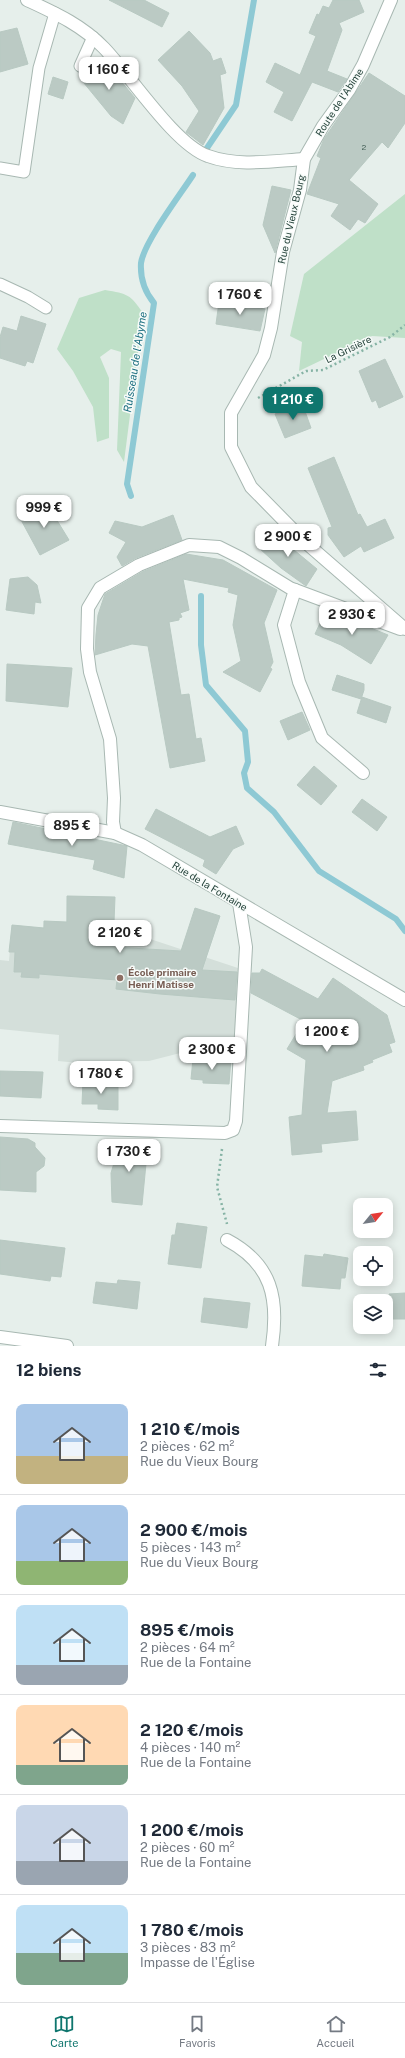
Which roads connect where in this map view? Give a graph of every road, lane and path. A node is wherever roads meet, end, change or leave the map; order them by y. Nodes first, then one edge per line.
1 (27, 0) edge
2 (391, 0) edge
3 (55, 13) junction
4 (93, 37) junction
5 (80, 66) dead end
6 (304, 159) junction
7 (0, 168) edge
8 (0, 284) edge
9 (46, 308) dead end
10 (405, 325) edge
11 (231, 413) junction
12 (295, 590) junction
13 (405, 630) edge
14 (363, 773) dead end
15 (0, 812) edge
16 (115, 833) junction
17 (239, 903) junction
18 (405, 1000) edge
19 (0, 1126) edge
20 (225, 1133) junction
21 (230, 1241) joint
22 (0, 1337) edge
23 (67, 1346) edge
24 (272, 1346) edge

1 - 3 street
2 - 6 street, Route de l'Abîme
3 - 4 street
3 - 7 lane
4 - 5 lane
4 - 6 street
6 - 11 street, Rue du Vieux Bourg
8 - 9 lane
10 - 11 path, La Grisière
11 - 13 street, Rue du Vieux Bourg
12 - 13 street
12 - 14 street
12 - 16 street
15 - 16 street, Rue de la Fontaine
16 - 17 street, Rue de la Fontaine
17 - 18 street, Rue de la Fontaine
17 - 20 street
19 - 20 street
20 - 21 path
21 - 24 street
22 - 23 street

